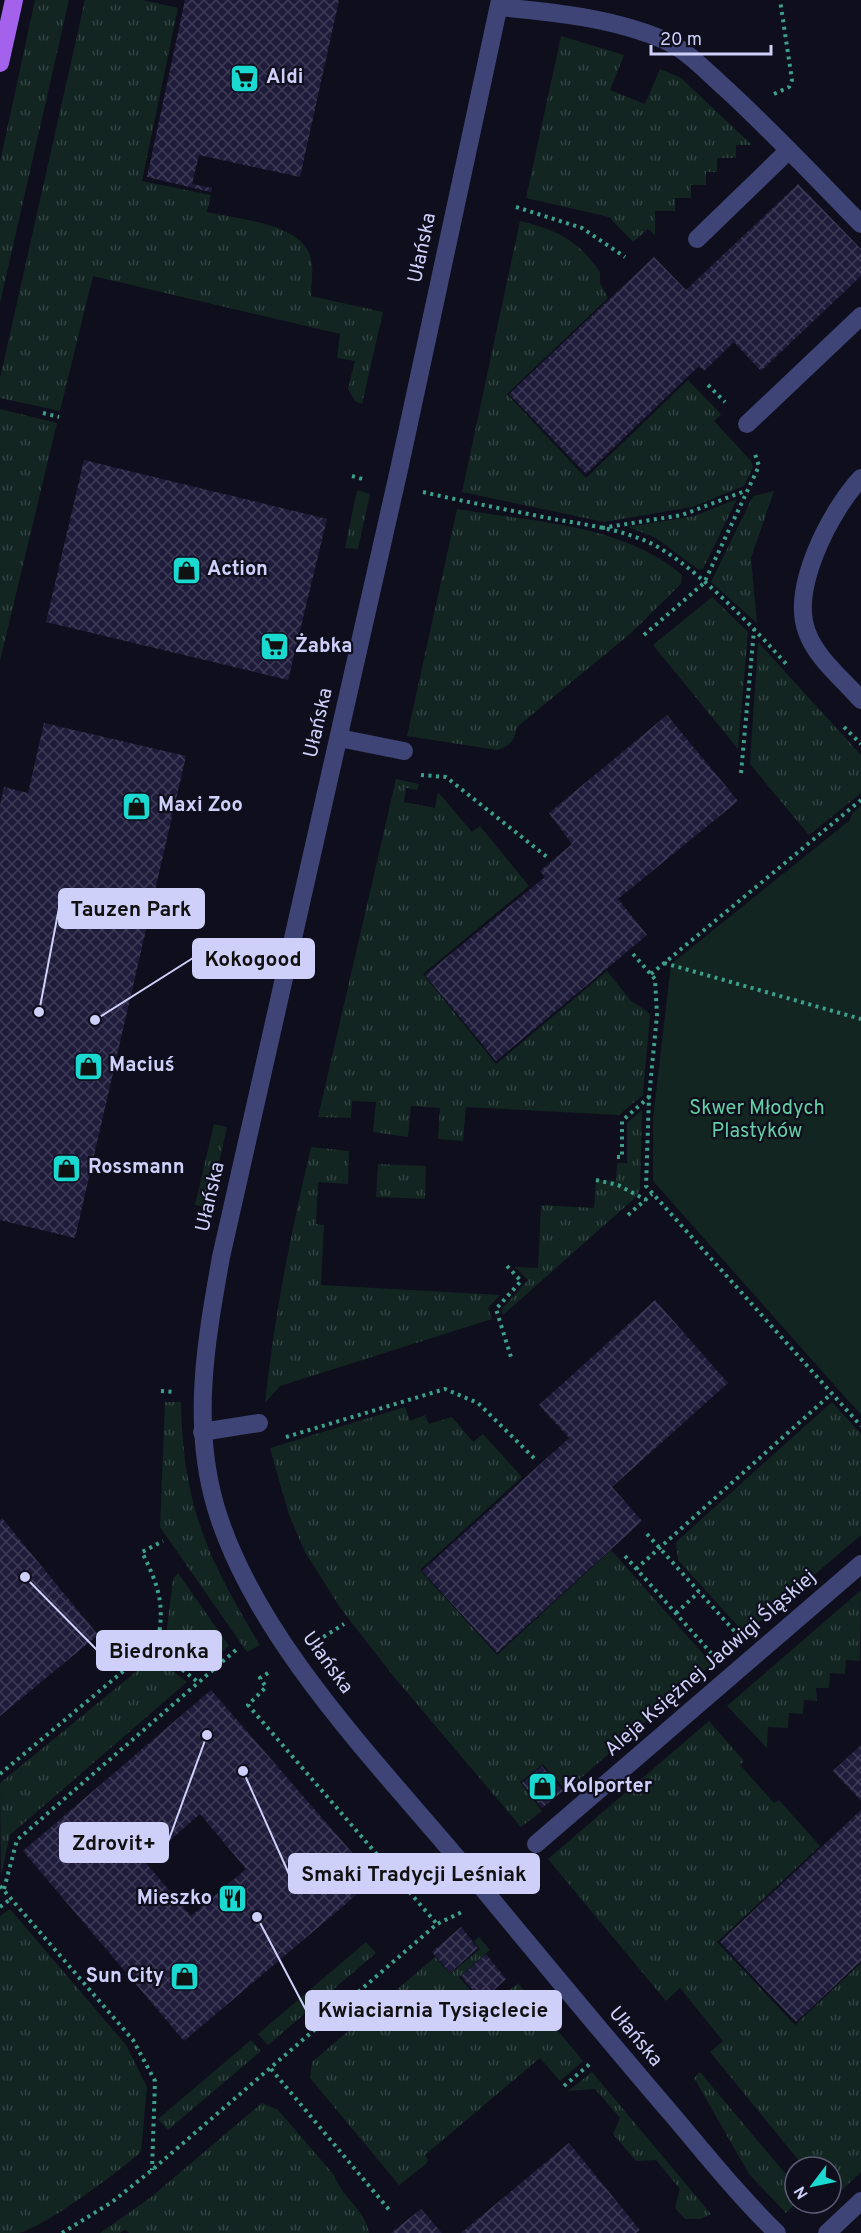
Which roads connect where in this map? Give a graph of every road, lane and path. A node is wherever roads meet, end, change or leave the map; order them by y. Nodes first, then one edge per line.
1 (14, 0) edge
2 (780, 0) edge
3 (499, 3) edge
4 (0, 63) edge
5 (741, 103) junction
6 (789, 150) junction
7 (516, 207) dead end
8 (861, 224) edge
9 (697, 239) dead end
10 (625, 257) dead end
11 (861, 316) edge
12 (708, 385) dead end
13 (43, 413) dead end
14 (59, 417) dead end
15 (747, 424) junction
16 (352, 476) dead end
17 (861, 478) edge
18 (374, 482) dead end
19 (417, 491) dead end
20 (746, 491) junction
21 (601, 528) junction
22 (704, 584) junction
23 (754, 629) junction
24 (644, 635) dead end
25 (792, 670) dead end
26 (861, 700) edge
27 (838, 720) dead end
28 (339, 738) junction
29 (861, 744) edge
30 (404, 751) dead end
31 (741, 773) dead end
32 (410, 774) dead end
33 (861, 800) edge
34 (547, 857) dead end
35 (633, 954) dead end
36 (664, 963) junction
37 (651, 974) junction
38 (861, 1019) edge
39 (649, 1097) junction
40 (617, 1157) dead end
41 (596, 1180) dead end
42 (652, 1194) junction
43 (646, 1200) junction
44 (628, 1215) dead end
45 (507, 1266) dead end
46 (511, 1358) dead end
47 (831, 1394) junction
48 (259, 1423) dead end
49 (861, 1426) edge
50 (202, 1432) junction
51 (281, 1439) dead end
52 (535, 1459) dead end
53 (647, 1534) dead end
54 (163, 1541) dead end
55 (660, 1548) junction
56 (625, 1556) dead end
57 (861, 1564) edge
58 (636, 1569) junction
59 (699, 1592) junction
60 (676, 1613) junction
61 (344, 1624) dead end
62 (311, 1645) dead end
63 (153, 1646) junction
64 (237, 1649) dead end
65 (755, 1655) junction
66 (731, 1676) junction
67 (260, 1678) dead end
68 (199, 1683) junction
69 (0, 1774) edge
70 (536, 1845) dead end
71 (2, 1887) edge
72 (12, 1898) junction
73 (470, 1906) dead end
74 (0, 1907) edge
75 (437, 1924) junction
76 (587, 2067) dead end
77 (271, 2069) junction
78 (564, 2086) dead end
79 (152, 2170) junction
80 (861, 2202) edge
81 (391, 2212) dead end
82 (62, 2233) edge
83 (777, 2233) edge
84 (827, 2233) edge

1 - 4 main road
2 - 5 path
3 - 5 street
3 - 28 street, Ułańska
5 - 6 street
6 - 8 street
6 - 9 street
7 - 10 path
11 - 15 street
12 - 15 path
13 - 14 path
15 - 20 path
16 - 18 path
17 - 26 street
19 - 21 path
20 - 21 path
20 - 22 path
21 - 22 path
22 - 23 path
22 - 24 path
23 - 25 path
23 - 31 path
27 - 29 path
28 - 30 street
28 - 50 street, Ułańska
32 - 34 path
33 - 36 path
35 - 37 path
36 - 37 path
36 - 38 path
37 - 39 path
39 - 40 path
39 - 42 path
41 - 43 path
42 - 43 path
42 - 47 path
43 - 44 path
45 - 46 path
47 - 49 path
47 - 55 path
48 - 50 street
50 - 83 street, Ułańska
51 - 52 path
53 - 55 path
54 - 63 path
55 - 58 path
55 - 59 path
56 - 58 path
57 - 65 street, Aleja Księżnej Jadwigi Śląskiej
58 - 60 path
59 - 60 path
59 - 65 path
60 - 66 path
61 - 62 path
63 - 68 path
63 - 69 path
64 - 68 path
65 - 66 street, Aleja Księżnej Jadwigi Śląskiej
66 - 70 street, Aleja Księżnej Jadwigi Śląskiej
67 - 75 path
68 - 71 path
71 - 72 path
72 - 74 path
72 - 79 path
73 - 75 path
75 - 77 path
76 - 78 path
77 - 79 path
77 - 81 path
79 - 82 path
80 - 84 street

